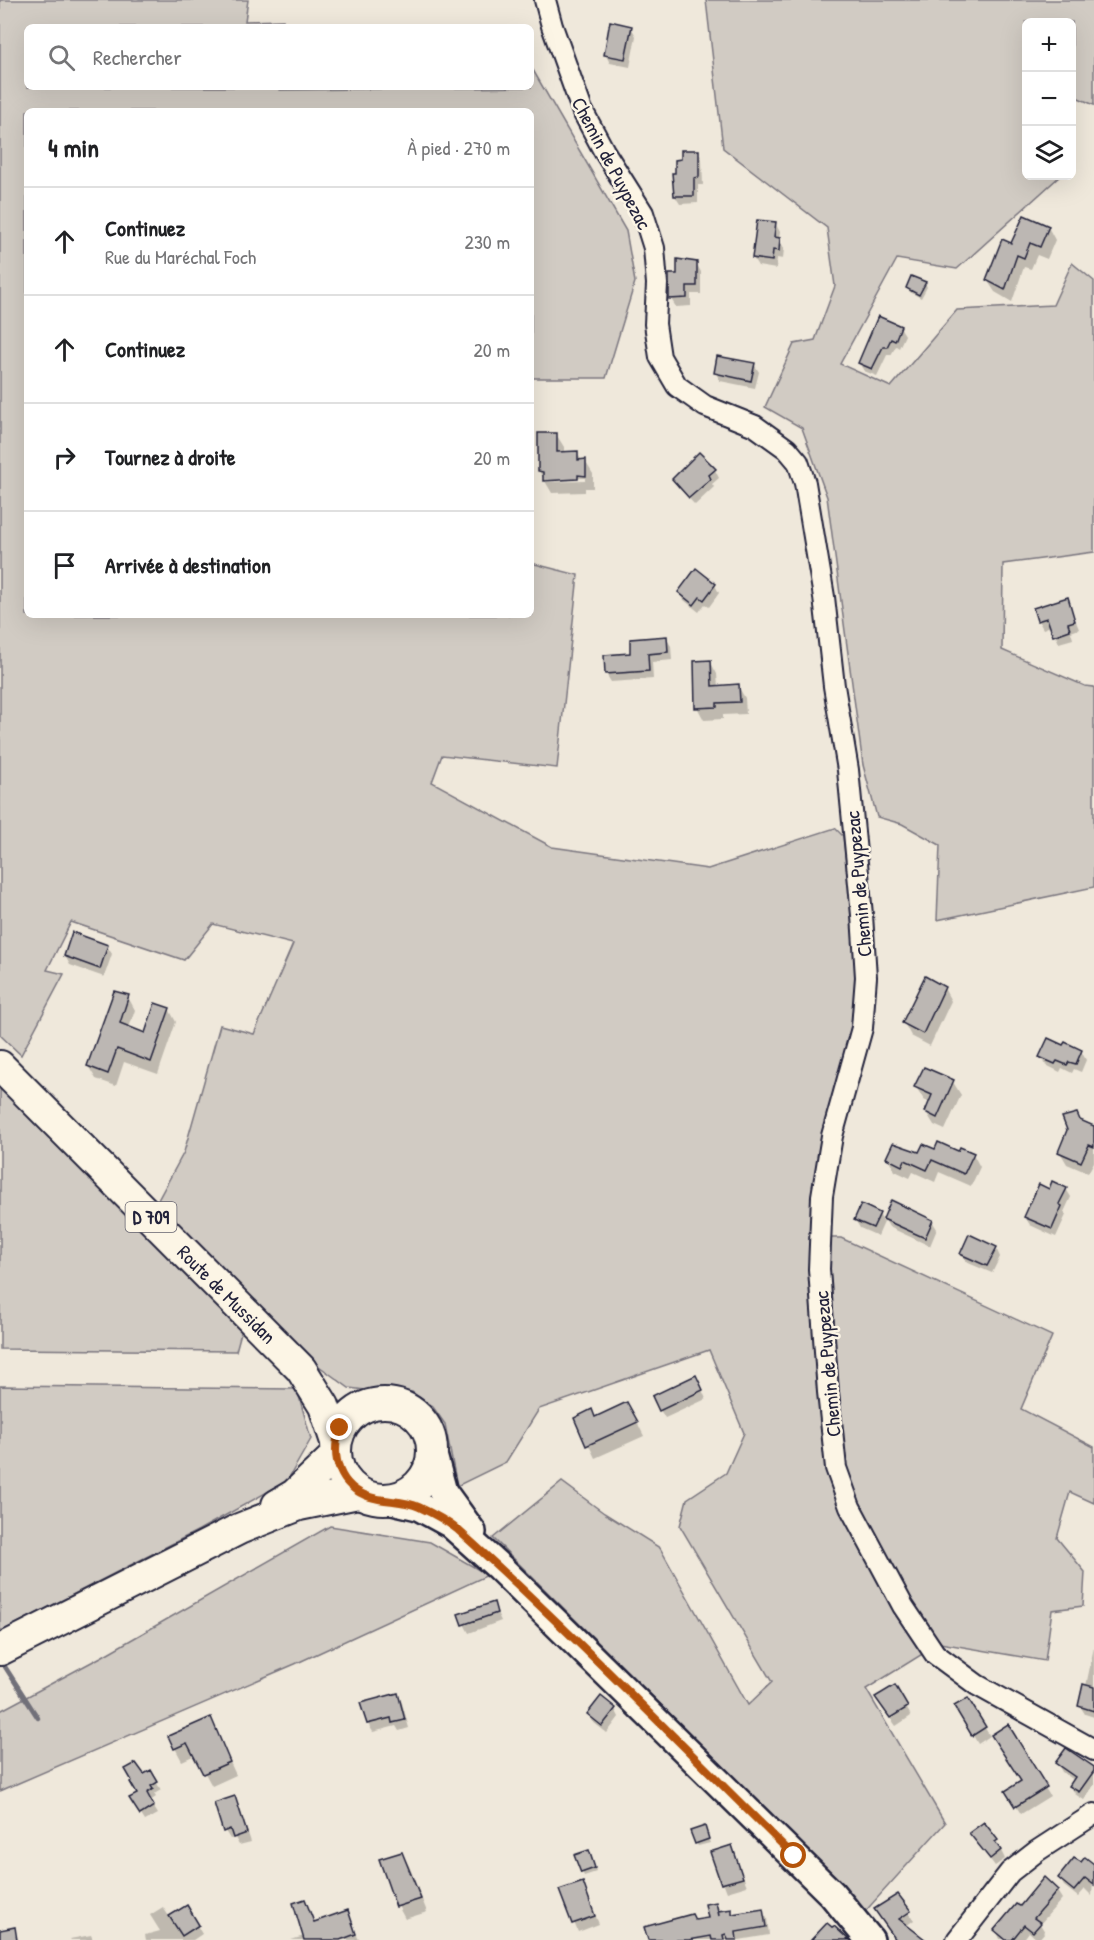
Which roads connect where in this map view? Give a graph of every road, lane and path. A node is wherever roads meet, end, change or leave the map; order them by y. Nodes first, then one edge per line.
1 (545, 0) edge
2 (0, 1066) edge
3 (301, 1370) junction
4 (371, 1405) junction
5 (335, 1449) junction
6 (433, 1455) junction
7 (358, 1492) junction
8 (388, 1499) junction
9 (239, 1529) junction
10 (499, 1566) junction
11 (7, 1647) edge
12 (1094, 1750) edge
13 (1094, 1814) edge
14 (870, 1940) edge
15 (957, 1940) edge

1 - 12 street, Chemin de Puypezac
2 - 3 main road, Route de Mussidan / D 709
3 - 4 main road, Route de Mussidan / D 709
3 - 5 main road, Route de Mussidan / D 709
4 - 5 main road
4 - 6 main road
5 - 7 main road
5 - 9 main road
6 - 8 main road
6 - 10 main road
7 - 8 main road
7 - 9 main road
8 - 10 main road
9 - 11 main road
10 - 14 main road
13 - 15 street

